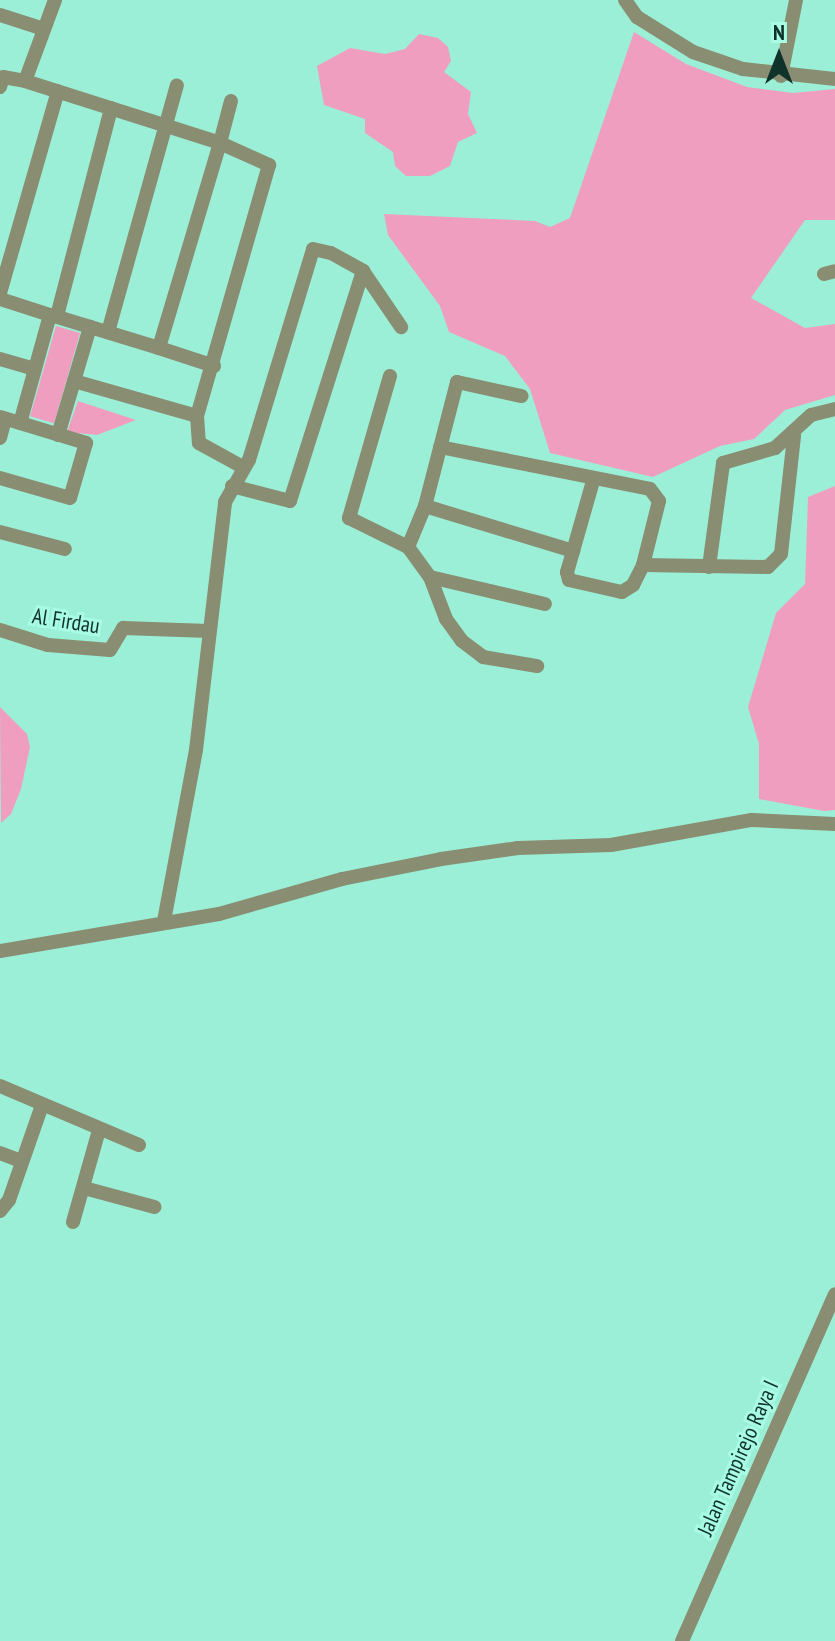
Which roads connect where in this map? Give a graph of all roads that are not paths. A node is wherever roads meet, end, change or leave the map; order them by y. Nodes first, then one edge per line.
1 (55, 0) edge
2 (625, 0) edge
3 (796, 0) edge
4 (0, 15) edge
5 (44, 29) junction
6 (781, 76) junction
7 (835, 79) edge
8 (25, 81) junction
9 (177, 85) dead end
10 (0, 87) edge
11 (58, 91) junction
12 (231, 101) dead end
13 (111, 108) junction
14 (166, 126) junction
15 (220, 143) junction
16 (363, 271) junction
17 (0, 293) edge
18 (0, 299) edge
19 (54, 316) junction
20 (90, 327) junction
21 (401, 327) dead end
22 (108, 332) junction
23 (159, 348) junction
24 (0, 359) edge
25 (214, 366) junction
26 (35, 369) junction
27 (390, 376) dead end
28 (74, 381) junction
29 (521, 396) dead end
30 (835, 409) edge
31 (197, 416) junction
32 (3, 418) edge
33 (20, 423) junction
34 (58, 435) junction
35 (794, 436) junction
36 (0, 438) edge
37 (440, 447) junction
38 (241, 466) junction
39 (0, 478) edge
40 (593, 481) junction
41 (232, 486) junction
42 (425, 506) junction
43 (0, 532) edge
44 (408, 547) junction
45 (65, 549) dead end
46 (573, 551) junction
47 (643, 565) junction
48 (709, 567) junction
49 (430, 577) junction
50 (545, 604) dead end
51 (0, 630) edge
52 (209, 631) junction
53 (537, 666) dead end
54 (835, 824) edge
55 (164, 921) junction
56 (0, 951) edge
57 (0, 1086) edge
58 (42, 1105) junction
59 (99, 1130) junction
60 (139, 1145) dead end
61 (0, 1153) edge
62 (21, 1161) junction
63 (84, 1188) junction
64 (155, 1207) dead end
65 (0, 1211) edge
66 (73, 1222) dead end
67 (835, 1294) edge
68 (682, 1641) edge

1 - 5 street
2 - 6 street
3 - 6 street
4 - 5 street
5 - 8 street
6 - 7 street
8 - 10 street
8 - 11 street
9 - 14 street
11 - 13 street
11 - 17 street
12 - 15 street
13 - 14 street
13 - 19 street
14 - 15 street
14 - 22 street
15 - 23 street
15 - 25 street
16 - 21 street
16 - 38 street
16 - 41 street
18 - 19 street
19 - 20 street
19 - 26 street
20 - 22 street
20 - 28 street
22 - 23 street
23 - 25 street
24 - 26 street
25 - 31 street
26 - 33 street
27 - 44 street
28 - 31 street
28 - 34 street
29 - 37 street
30 - 35 street
31 - 38 street
32 - 33 street
32 - 36 street
33 - 34 street
34 - 39 street
35 - 48 street
35 - 48 street
37 - 40 street
37 - 42 street
38 - 41 street
40 - 46 street
40 - 47 street
41 - 52 street
42 - 44 street
42 - 46 street
43 - 45 street
44 - 49 street
46 - 47 street
47 - 48 street
49 - 50 street
49 - 53 street
51 - 52 street, Al Firdau
52 - 55 street
54 - 55 street
55 - 56 street
57 - 58 street
58 - 59 street
58 - 62 street
59 - 60 street
59 - 63 street
61 - 62 street
62 - 65 street
63 - 64 street
63 - 66 street
67 - 68 street, Jalan Tampirejo Raya I

